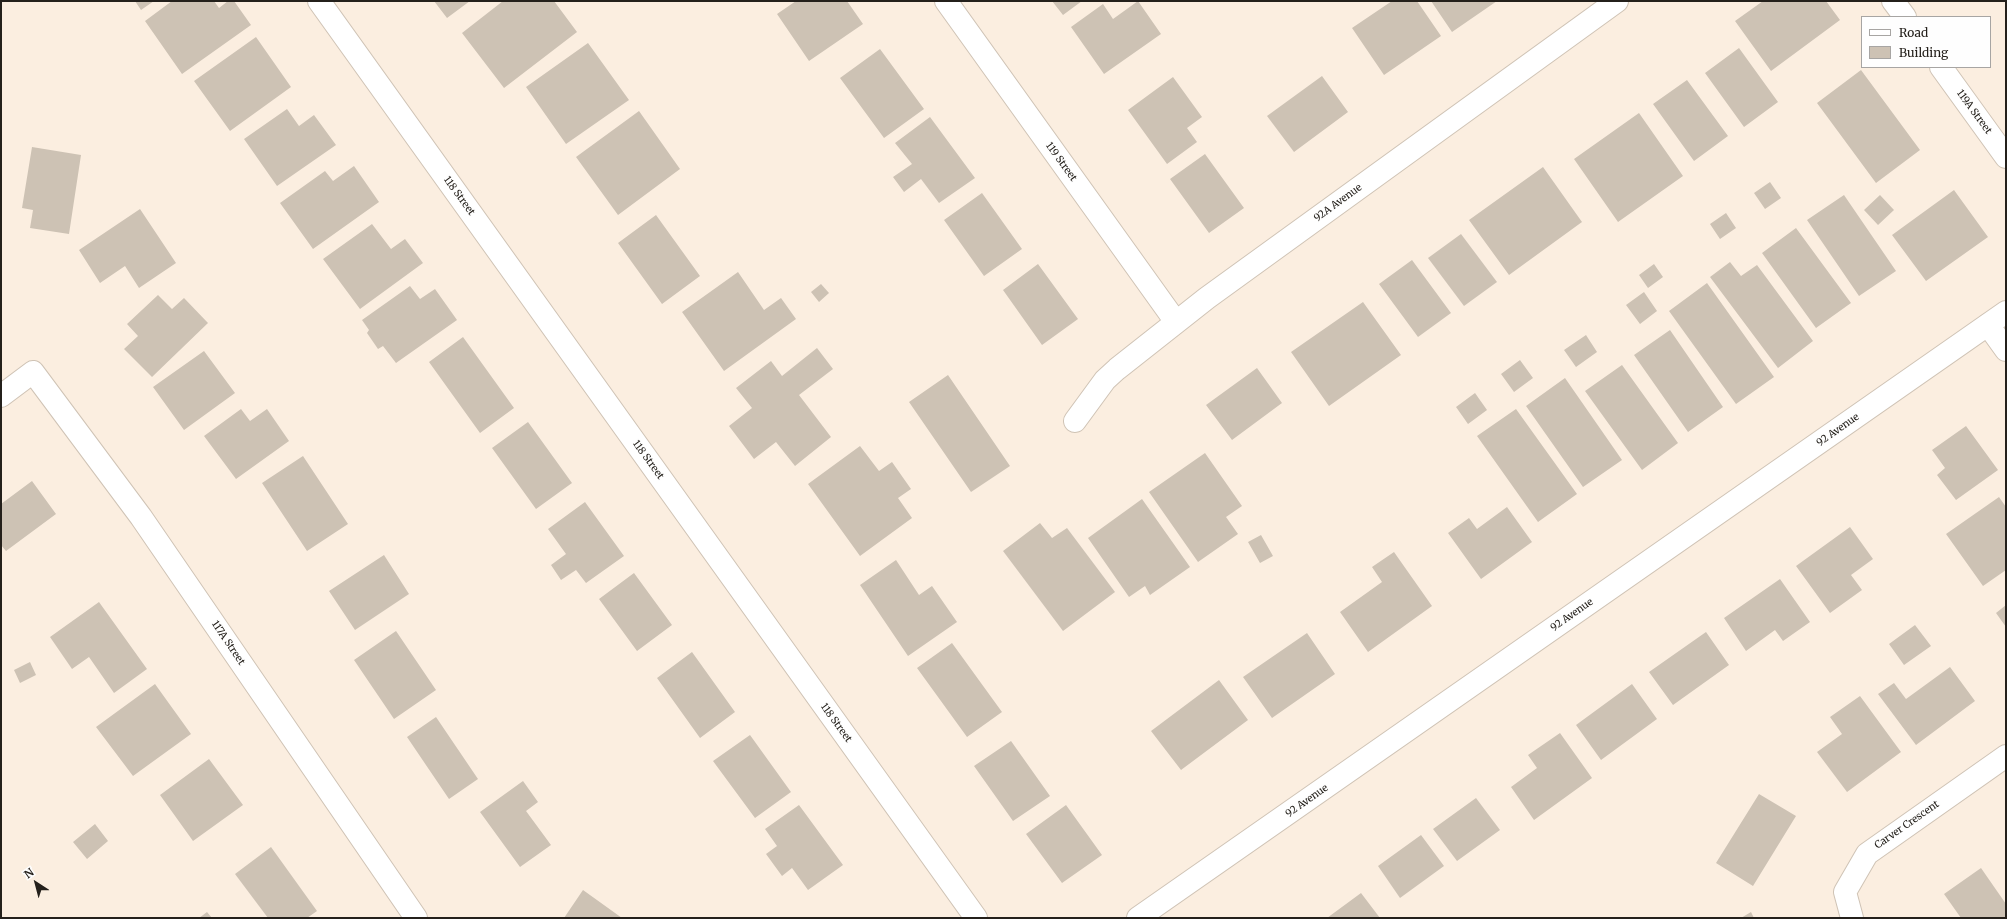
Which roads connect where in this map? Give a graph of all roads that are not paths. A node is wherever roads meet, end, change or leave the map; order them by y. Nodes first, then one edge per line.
1 (319, 1) edge
2 (946, 1) edge
3 (1617, 1) edge
4 (1893, 1) edge
5 (1904, 16) edge
6 (1942, 68) edge
7 (2006, 157) edge
8 (2006, 312) edge
9 (1176, 322) junction
10 (1988, 325) junction
11 (2006, 350) edge
12 (1, 396) edge
13 (1075, 421) dead end
14 (2006, 756) edge
15 (416, 918) edge
16 (976, 918) edge
17 (1138, 918) edge
18 (1852, 918) edge

1 - 16 street, 118 Street
2 - 9 street, 119 Street
3 - 9 street, 92A Avenue
4 - 5 street
6 - 7 street, 119A Street
8 - 10 street, 92 Avenue
9 - 13 street, 92A Avenue
10 - 11 street
10 - 17 street, 92 Avenue
12 - 15 street, 117A Street
14 - 18 street, Carver Crescent

